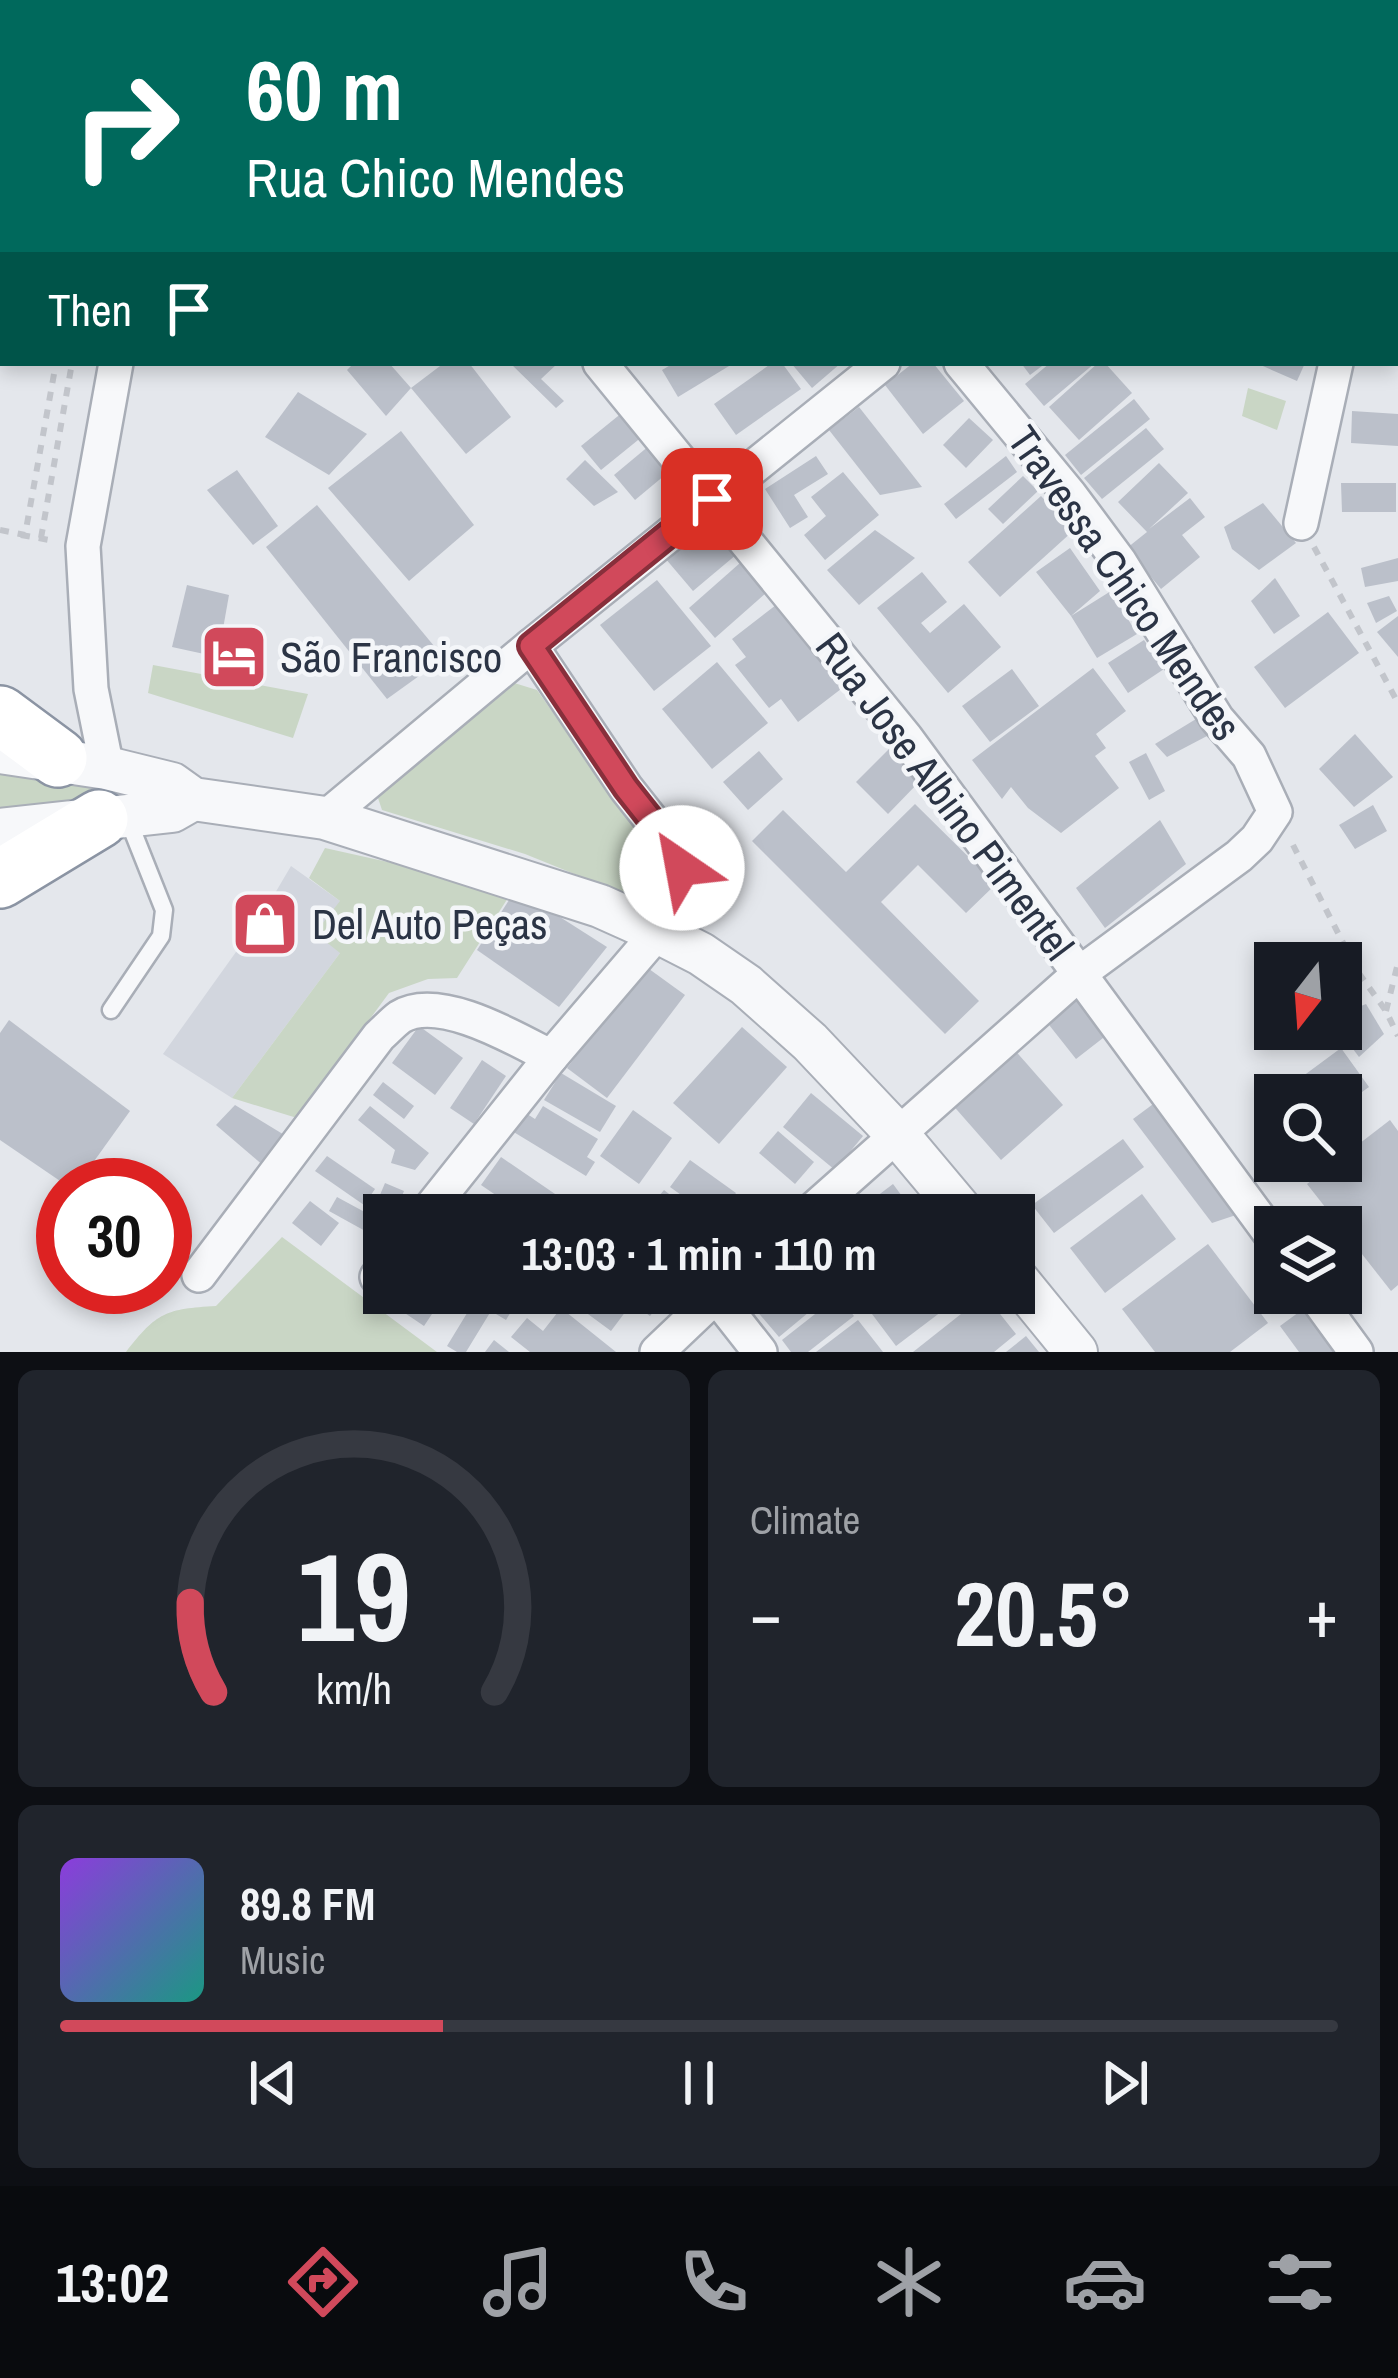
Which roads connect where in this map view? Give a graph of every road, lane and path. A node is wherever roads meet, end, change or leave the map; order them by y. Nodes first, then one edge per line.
1 (55, 366) edge
2 (72, 366) edge
3 (115, 366) edge
4 (602, 366) edge
5 (879, 366) edge
6 (964, 366) edge
7 (1335, 366) edge
8 (712, 499) junction
9 (1301, 523) joint
10 (0, 531) edge
11 (41, 538) junction
12 (83, 545) junction
13 (531, 646) junction
14 (1398, 703) edge
15 (0, 715) edge
16 (0, 752) edge
17 (98, 790) junction
18 (1275, 812) junction
19 (325, 818) junction
20 (0, 830) edge
21 (0, 879) edge
22 (658, 932) junction
23 (1398, 962) edge
24 (1080, 973) junction
25 (111, 1010) dead end
26 (1386, 1011) junction
27 (1398, 1036) edge
28 (551, 1057) junction
29 (897, 1134) junction
30 (442, 1194) edge
31 (830, 1194) edge
32 (947, 1194) edge
33 (1254, 1211) edge
34 (199, 1275) dead end
35 (1035, 1302) edge
36 (697, 1314) edge
37 (731, 1314) edge
38 (1328, 1314) edge
39 (657, 1352) edge
40 (760, 1352) edge
41 (1076, 1352) edge
42 (1356, 1352) edge

1 - 10 path
2 - 11 path
3 - 12 street
4 - 8 street, Rua Jose Albino Pimentel
5 - 8 street
6 - 18 street, Travessa Chico Mendes
7 - 9 street
8 - 13 street
8 - 24 street, Rua Jose Albino Pimentel
9 - 14 path
10 - 11 path
11 - 12 path
12 - 17 street
13 - 19 street
13 - 22 street
15 - 17 highway
16 - 17 street
17 - 19 street
17 - 20 street
17 - 21 highway
17 - 25 lane
18 - 24 street
18 - 26 path
19 - 22 street
22 - 28 street
22 - 29 street
23 - 26 path
24 - 29 street
24 - 33 street, Rua Jose Albino Pimentel
26 - 27 path
28 - 30 street
28 - 34 street
29 - 31 street
29 - 32 street
35 - 41 street
36 - 39 street
37 - 40 street
38 - 42 street

